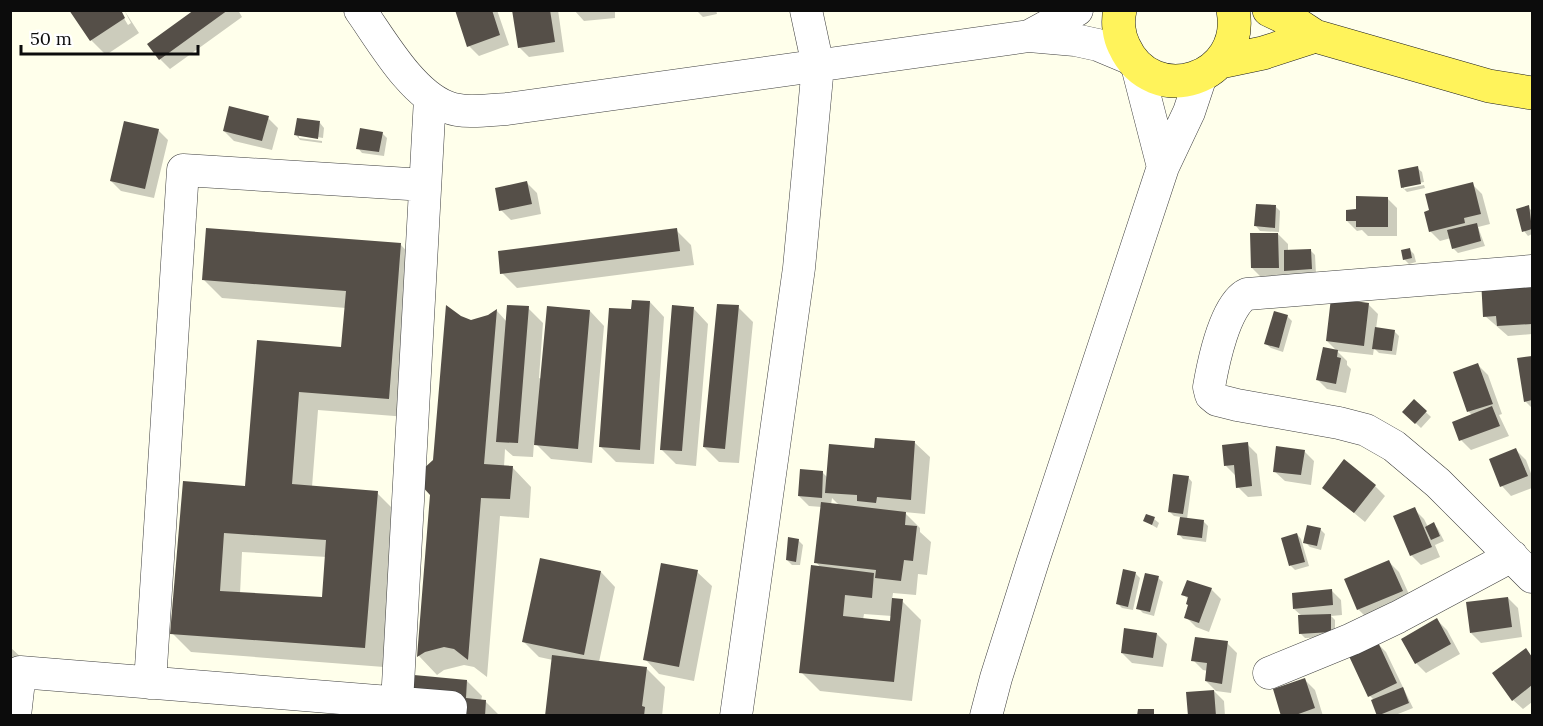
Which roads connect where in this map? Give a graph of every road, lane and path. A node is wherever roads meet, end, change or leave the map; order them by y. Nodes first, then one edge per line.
1 (360, 10) edge
2 (806, 10) edge
3 (1077, 10) edge
4 (1120, 10) edge
5 (1233, 10) edge
6 (1269, 10) edge
7 (1029, 36) junction
8 (1315, 36) junction
9 (1133, 62) junction
10 (818, 66) junction
11 (1211, 69) junction
12 (1533, 93) edge
13 (430, 98) junction
14 (1163, 167) junction
15 (425, 185) junction
16 (1533, 272) edge
17 (1522, 566) edge
18 (1269, 673) dead end
19 (150, 683) junction
20 (397, 703) junction
21 (15, 716) edge
22 (450, 716) edge
23 (736, 716) edge
24 (986, 716) edge

1 - 13 street
2 - 10 street
3 - 7 street
4 - 9 main road
5 - 11 main road
6 - 8 main road
7 - 9 street
7 - 10 street
8 - 11 main road
8 - 12 main road
9 - 11 main road
9 - 14 street
10 - 13 street
10 - 23 street
11 - 14 street
13 - 15 street
14 - 24 street
15 - 19 street
15 - 20 street
16 - 17 street
17 - 18 street
19 - 20 street
19 - 21 street
20 - 22 street

